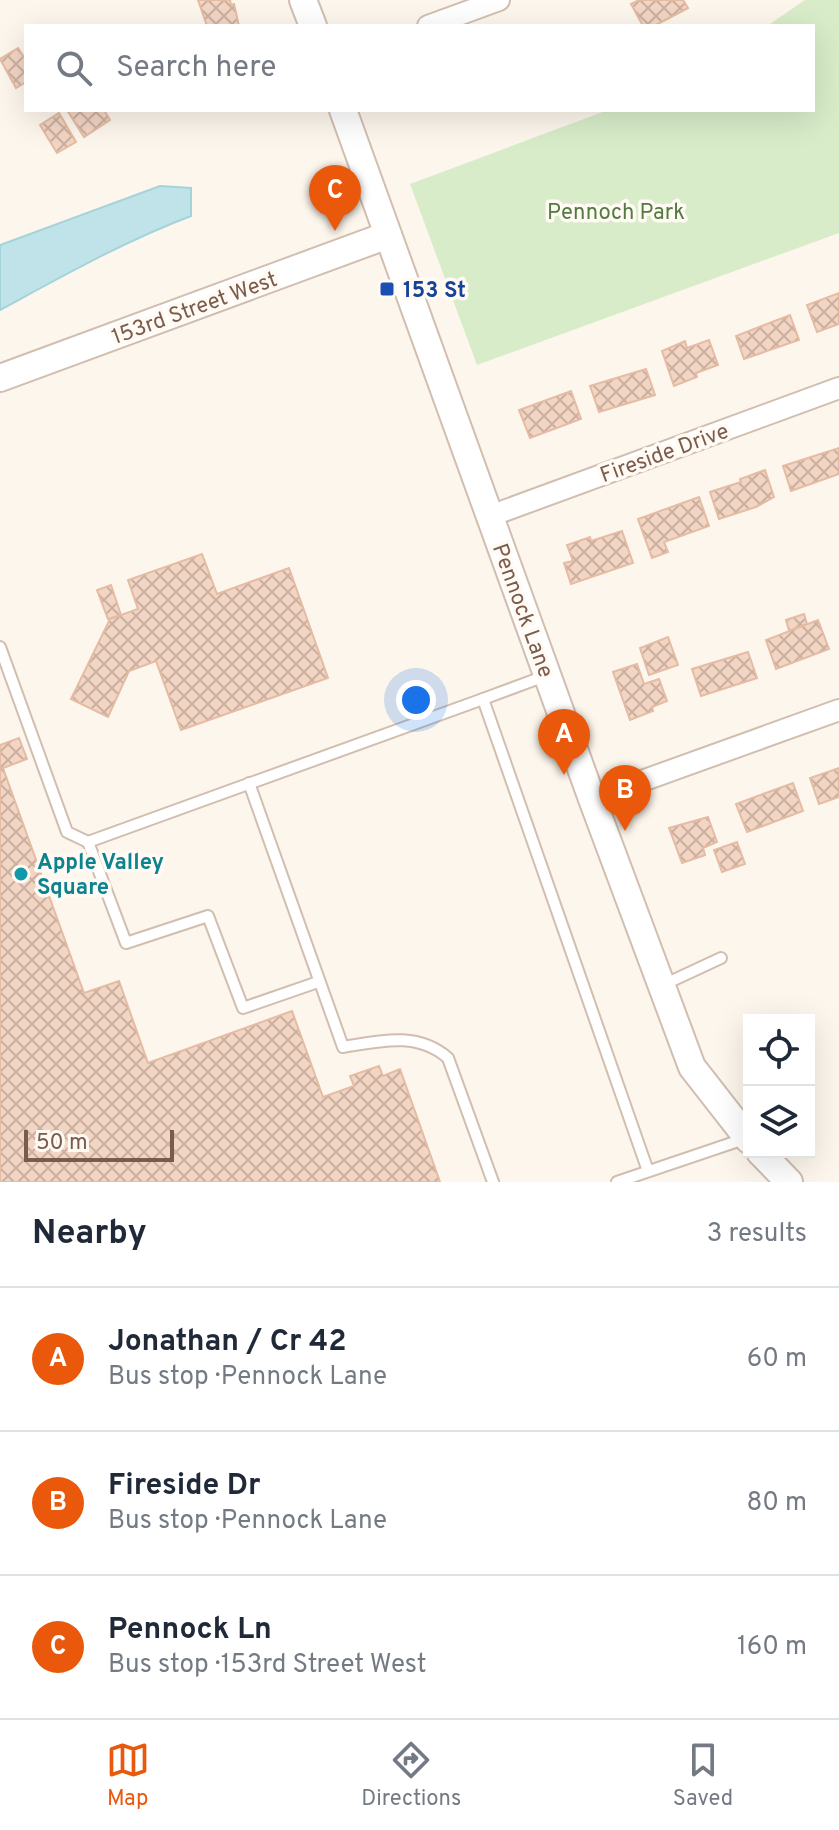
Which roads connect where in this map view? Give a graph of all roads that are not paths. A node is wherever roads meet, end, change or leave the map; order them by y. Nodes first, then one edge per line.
1 (303, 0) edge
2 (499, 0) edge
3 (312, 24) edge
4 (433, 24) edge
5 (344, 112) edge
6 (388, 235) junction
7 (0, 378) edge
8 (839, 388) edge
9 (490, 516) junction
10 (0, 647) edge
11 (547, 675) junction
12 (483, 699) junction
13 (839, 710) edge
14 (249, 783) junction
15 (592, 799) junction
16 (88, 842) junction
17 (721, 958) dead end
18 (318, 982) junction
19 (662, 985) junction
20 (743, 1132) edge
21 (743, 1145) edge
22 (766, 1158) edge
23 (648, 1171) junction
24 (493, 1182) edge
25 (617, 1182) edge
26 (789, 1182) edge

1 - 3 street
2 - 4 street
5 - 6 street, Pennock Lane
6 - 7 street, 153rd Street West
6 - 9 street, Pennock Lane
8 - 9 street, Fireside Drive
9 - 11 street, Pennock Lane
10 - 16 lane
11 - 12 lane
11 - 15 street, Pennock Lane
12 - 14 lane
12 - 23 lane
13 - 15 street
14 - 16 lane
14 - 18 lane
15 - 19 street, Pennock Lane
16 - 18 lane
17 - 19 lane
18 - 24 lane
19 - 20 street, Pennock Lane
21 - 23 lane
22 - 26 street, Pennock Lane
23 - 25 lane

